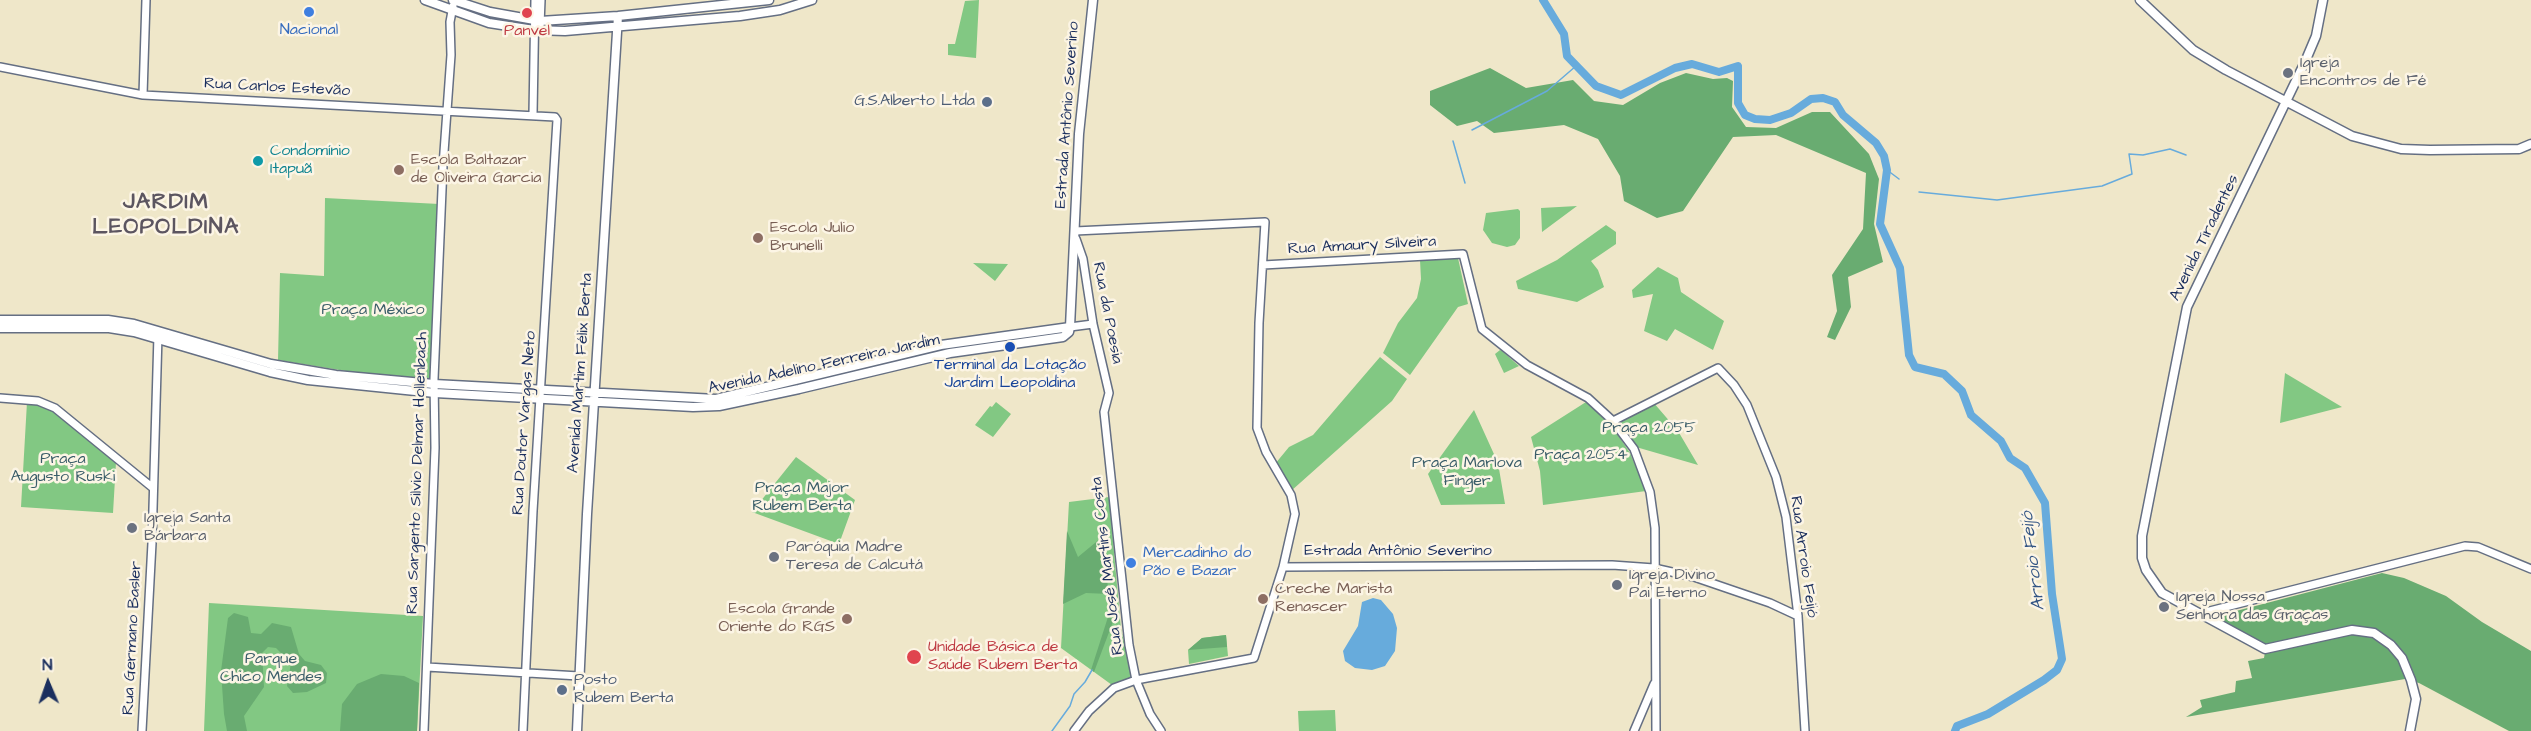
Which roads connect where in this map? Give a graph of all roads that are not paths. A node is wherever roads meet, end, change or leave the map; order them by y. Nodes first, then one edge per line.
1 (146, 0) edge
2 (424, 0) edge
3 (454, 0) edge
4 (535, 0) edge
5 (541, 0) edge
6 (768, 0) edge
7 (812, 0) edge
8 (1093, 0) edge
9 (2140, 0) edge
10 (2323, 0) edge
11 (451, 10) junction
12 (618, 16) junction
13 (537, 21) junction
14 (618, 27) junction
15 (537, 31) junction
16 (0, 67) edge
17 (143, 95) junction
18 (2287, 100) junction
19 (446, 110) junction
20 (533, 114) junction
21 (555, 117) joint
22 (2531, 144) edge
23 (1075, 235) junction
24 (1263, 265) junction
25 (0, 320) edge
26 (1093, 324) junction
27 (1070, 327) junction
28 (0, 328) edge
29 (158, 334) junction
30 (809, 377) junction
31 (796, 380) junction
32 (813, 386) junction
33 (434, 388) junction
34 (799, 389) junction
35 (1109, 393) joint
36 (541, 394) junction
37 (595, 397) junction
38 (0, 398) edge
39 (1613, 421) junction
40 (153, 488) junction
41 (1283, 567) junction
42 (1654, 568) junction
43 (2531, 569) edge
44 (2198, 614) junction
45 (1798, 616) junction
46 (427, 667) junction
47 (527, 672) junction
48 (579, 676) junction
49 (1137, 680) junction
50 (1655, 682) junction
51 (142, 731) edge
52 (424, 731) edge
53 (523, 731) edge
54 (576, 731) edge
55 (1074, 731) edge
56 (1161, 731) edge
57 (1634, 731) edge
58 (1656, 731) edge
59 (1805, 731) edge
60 (2410, 731) edge

1 - 17 street
2 - 11 main road
3 - 11 street, Rua Sargento Silvio Delmar Hollenbach
3 - 13 main road
4 - 13 street
5 - 13 street
6 - 12 main road
7 - 14 main road
8 - 23 main road, Estrada Antônio Severino
9 - 18 main road
10 - 18 main road, Avenida Tiradentes
11 - 15 main road
11 - 19 street, Rua Sargento Silvio Delmar Hollenbach
12 - 13 main road
12 - 14 main road, Avenida Martim Félix Berta
13 - 15 street
14 - 15 main road
14 - 37 main road, Avenida Martim Félix Berta
15 - 20 street
16 - 17 street, Rua Carlos Estevão
17 - 19 street, Rua Carlos Estevão
18 - 22 main road
18 - 44 main road, Avenida Tiradentes
19 - 20 street, Rua Carlos Estevão
19 - 33 street, Rua Sargento Silvio Delmar Hollenbach
20 - 21 street, Rua Carlos Estevão
21 - 36 street, Rua Doutor Vargas Neto
23 - 24 street, Estrada Antônio Severino
23 - 26 street, Rua da Poesia
23 - 27 main road, Estrada Antônio Severino
24 - 39 street, Rua Amaury Silveira
24 - 41 street, Estrada Antônio Severino
25 - 29 main road
26 - 27 street, Avenida Adelino Ferreira Jardim
26 - 35 street, Rua da Poesia
27 - 30 main road, Avenida Adelino Ferreira Jardim
27 - 32 main road, Avenida Adelino Ferreira Jardim
28 - 29 main road
29 - 33 main road, Avenida Adelino Ferreira Jardim
29 - 40 street, Rua Germano Basler
30 - 31 main road, Avenida Adelino Ferreira Jardim
30 - 32 main road
31 - 34 main road
31 - 37 main road, Avenida Adelino Ferreira Jardim
32 - 34 main road, Avenida Adelino Ferreira Jardim
33 - 36 main road, Avenida Adelino Ferreira Jardim
33 - 46 street, Rua Sargento Silvio Delmar Hollenbach
34 - 37 main road, Avenida Adelino Ferreira Jardim
35 - 49 street, Rua José Martins Costa
36 - 37 main road, Avenida Adelino Ferreira Jardim
36 - 47 street, Rua Doutor Vargas Neto
37 - 48 main road, Avenida Martim Félix Berta
38 - 40 street
39 - 42 street
39 - 45 street, Rua Arroio Feijó
40 - 51 street, Rua Germano Basler
41 - 42 street, Estrada Antônio Severino
41 - 49 street
42 - 45 street, Estrada Antônio Severino
42 - 50 street
43 - 44 street
44 - 60 main road
45 - 59 street, Rua Arroio Feijó
46 - 47 street
46 - 52 street, Rua Sargento Silvio Delmar Hollenbach
47 - 48 street
47 - 53 street, Rua Doutor Vargas Neto
48 - 54 main road, Avenida Martim Félix Berta
49 - 55 street
49 - 56 street, Rua José Martins Costa
50 - 57 street
50 - 58 street

